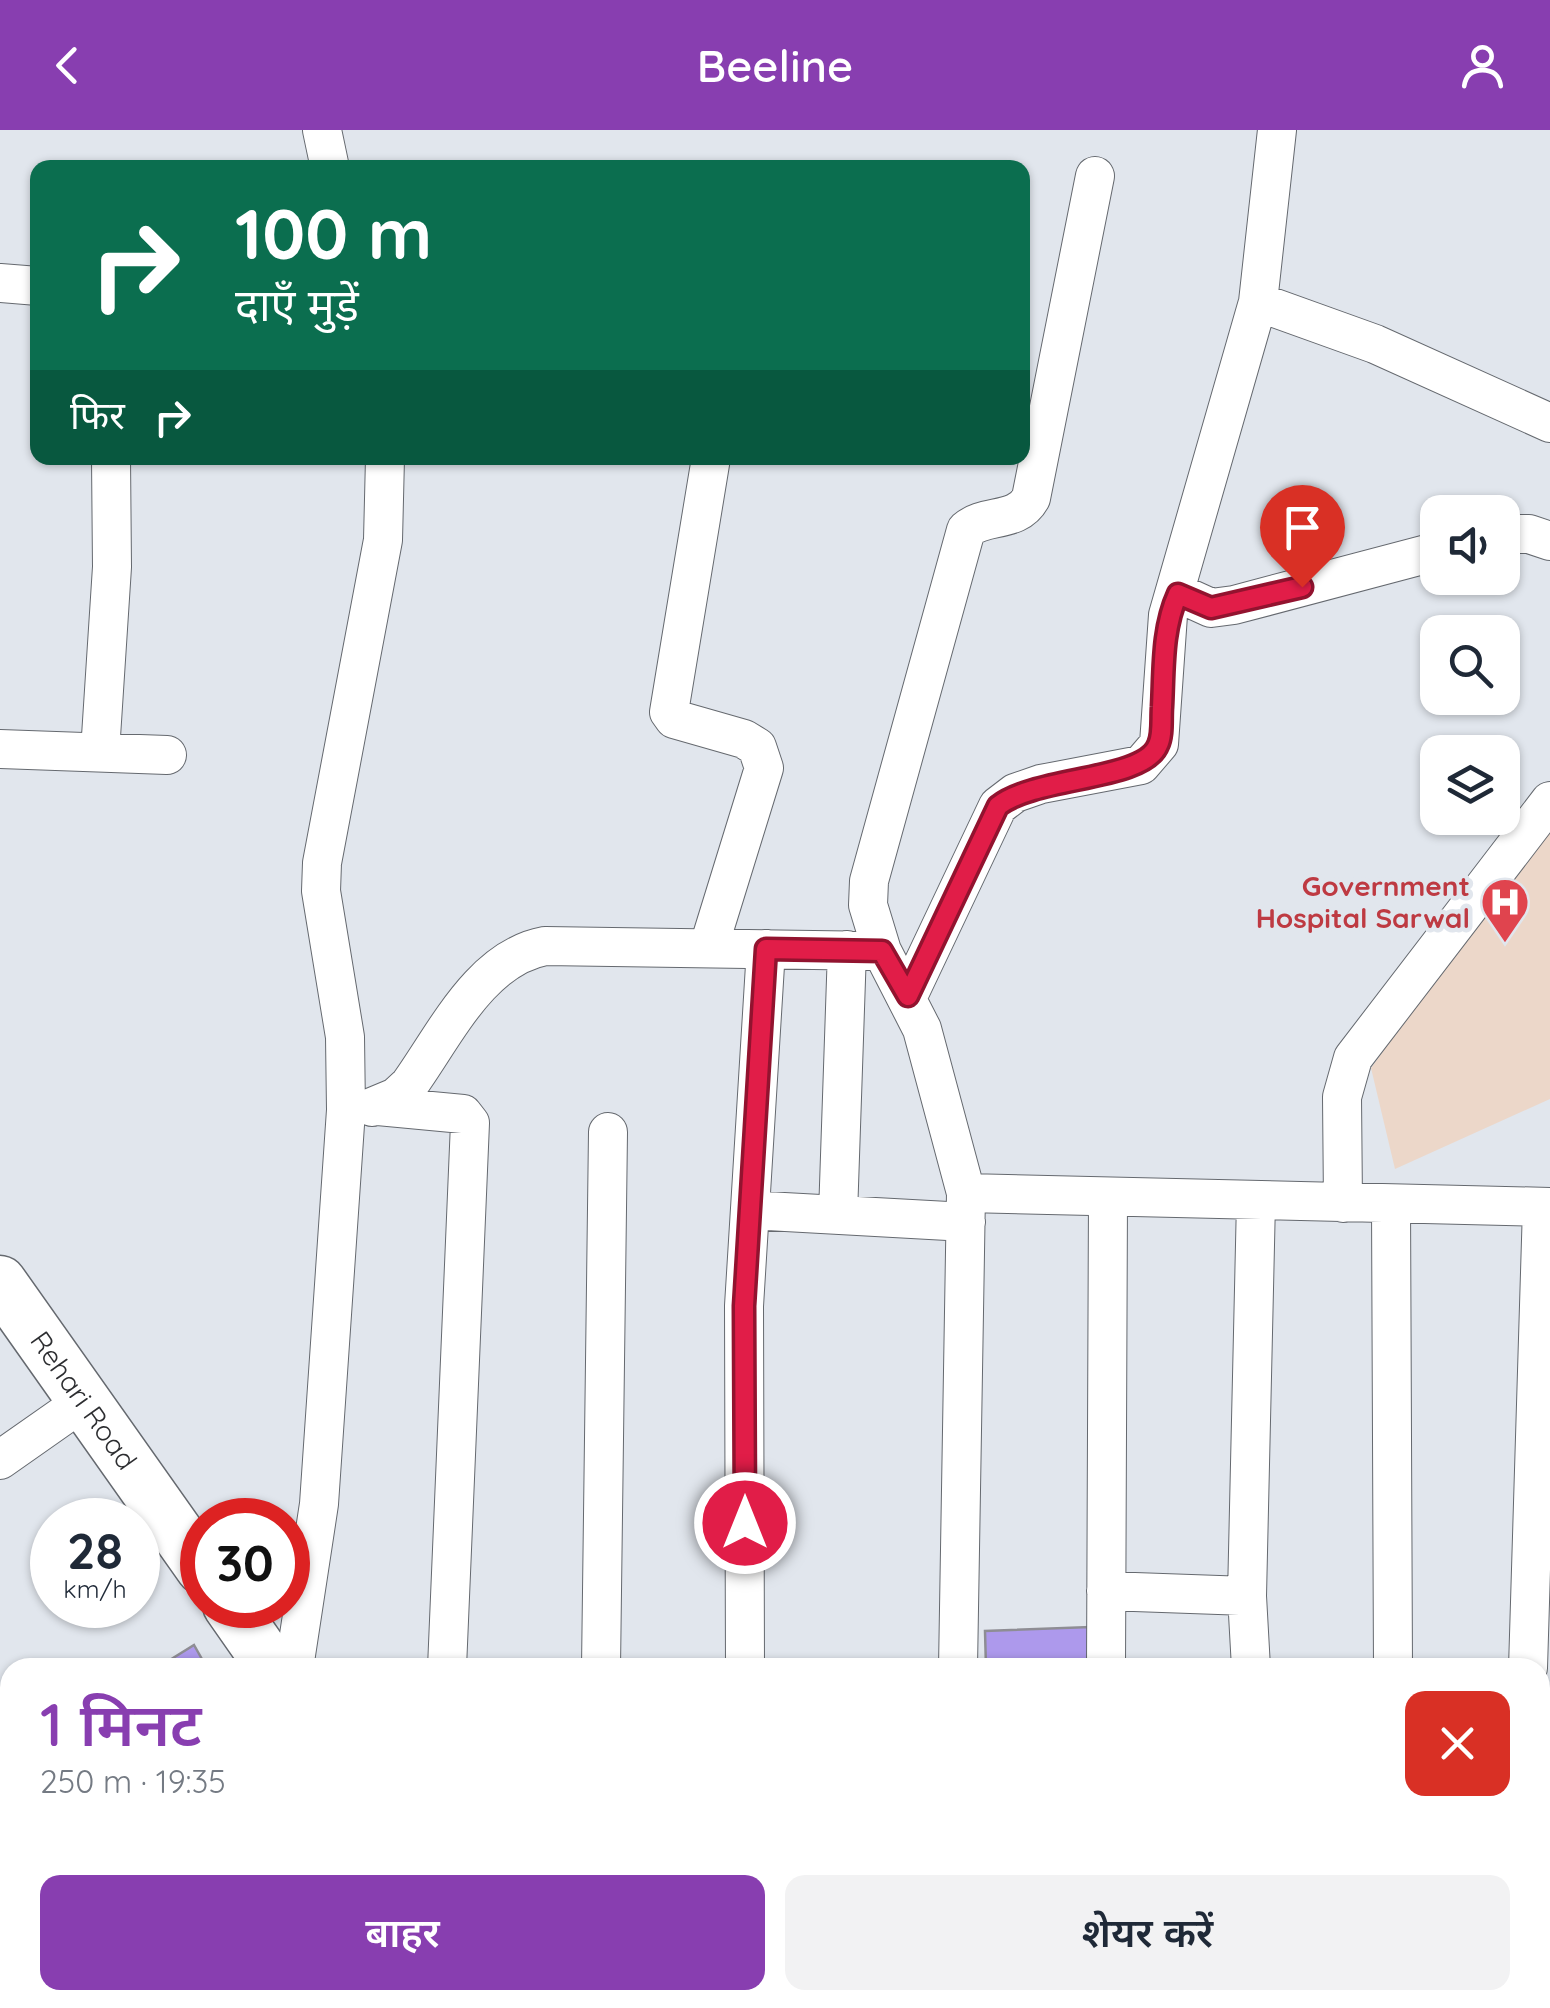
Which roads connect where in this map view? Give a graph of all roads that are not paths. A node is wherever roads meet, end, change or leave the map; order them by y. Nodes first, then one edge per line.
1 (322, 130) edge
2 (1277, 130) edge
3 (328, 160) edge
4 (1095, 176) dead end
5 (0, 283) edge
6 (30, 285) edge
7 (1258, 302) junction
8 (1550, 423) edge
9 (111, 465) edge
10 (386, 465) edge
11 (710, 465) edge
12 (1520, 534) edge
13 (1550, 541) edge
14 (1420, 556) edge
15 (1178, 594) junction
16 (0, 749) edge
17 (100, 752) junction
18 (167, 755) dead end
19 (1550, 801) edge
20 (709, 946) junction
21 (766, 949) junction
22 (864, 951) junction
23 (908, 996) junction
24 (362, 1108) junction
25 (608, 1132) dead end
26 (1108, 1198) junction
27 (1256, 1200) junction
28 (1343, 1203) junction
29 (1392, 1204) junction
30 (966, 1207) junction
31 (1546, 1207) edge
32 (750, 1210) junction
33 (838, 1215) junction
34 (0, 1282) edge
35 (84, 1401) junction
36 (0, 1460) edge
37 (180, 1537) edge
38 (1106, 1591) junction
39 (1247, 1596) junction
40 (245, 1628) edge
41 (266, 1658) edge
42 (296, 1658) edge
43 (447, 1658) edge
44 (601, 1658) edge
45 (745, 1658) edge
46 (958, 1658) edge
47 (1106, 1658) edge
48 (1250, 1658) edge
49 (1393, 1658) edge
50 (1528, 1658) edge

1 - 3 street
2 - 7 street
4 - 22 street
5 - 6 street
7 - 8 street
7 - 15 street
9 - 17 street
10 - 24 street
11 - 20 street
12 - 13 street
14 - 15 street
15 - 23 street
16 - 17 street
17 - 18 street
19 - 28 street
20 - 21 street
20 - 24 street
21 - 22 street
21 - 32 street
22 - 23 street
22 - 33 street
23 - 30 street
24 - 42 street
24 - 43 street
25 - 44 street
26 - 27 street
26 - 30 street
26 - 38 street
27 - 28 street
27 - 39 street
28 - 29 street
29 - 31 street
29 - 49 street
30 - 33 street
30 - 46 street
31 - 50 street
32 - 33 street
32 - 45 street
34 - 35 main road, Rehari Road
35 - 36 street
35 - 37 main road, Rehari Road
38 - 39 street
38 - 47 street
39 - 48 street
40 - 41 main road

